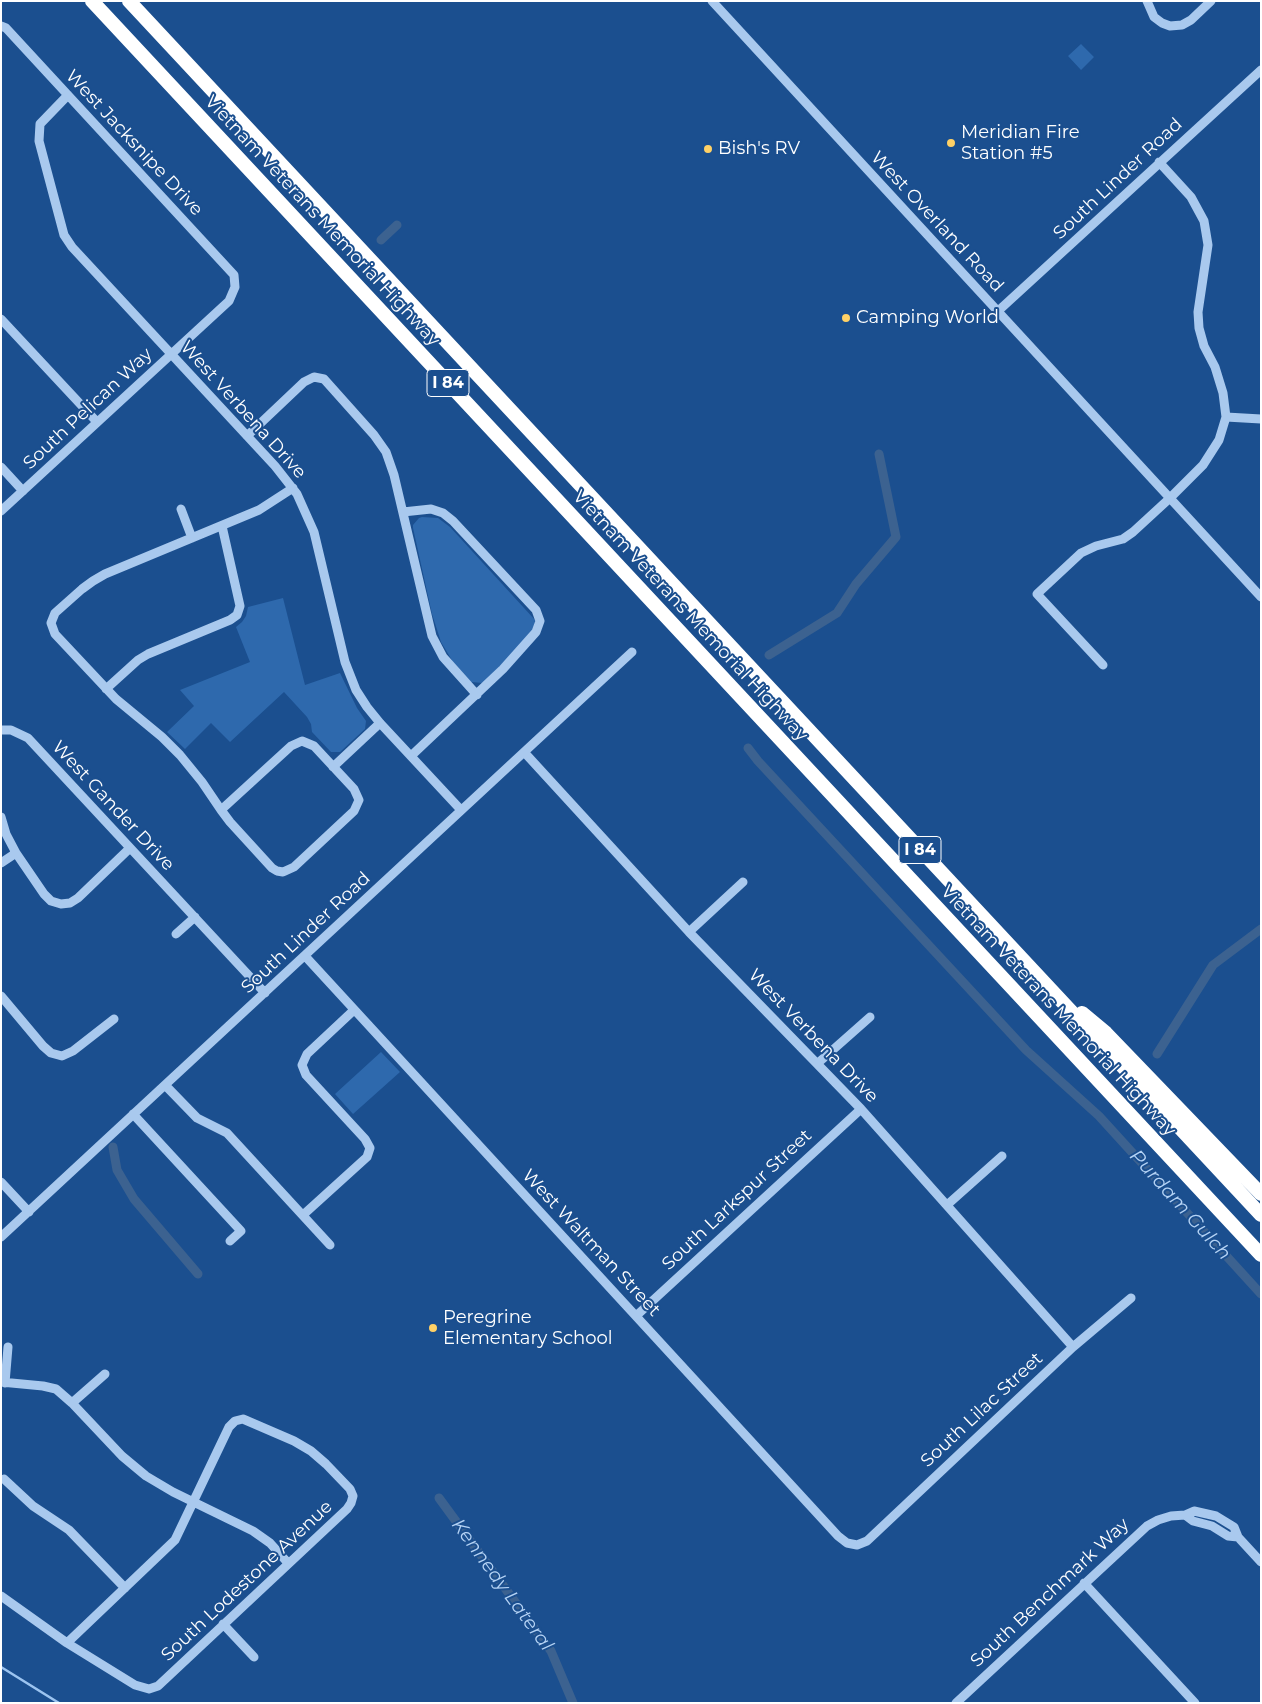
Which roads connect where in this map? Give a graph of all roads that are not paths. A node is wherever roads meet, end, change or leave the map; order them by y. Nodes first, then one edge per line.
1 (92, 1) edge
2 (129, 1) edge
3 (712, 1) edge
4 (1147, 1) edge
5 (1212, 1) edge
6 (1, 26) edge
7 (1261, 70) edge
8 (68, 95) junction
9 (1159, 162) junction
10 (235, 287) joint
11 (997, 312) junction
12 (1, 319) edge
13 (171, 354) junction
14 (1226, 417) junction
15 (1261, 419) edge
16 (97, 422) junction
17 (247, 436) junction
18 (1, 467) edge
19 (293, 488) junction
20 (23, 491) junction
21 (1170, 498) junction
22 (181, 508) dead end
23 (1, 511) edge
24 (403, 512) junction
25 (222, 526) junction
26 (192, 538) junction
27 (1261, 597) edge
28 (632, 652) dead end
29 (1103, 666) dead end
30 (106, 689) junction
31 (477, 695) junction
32 (380, 723) junction
33 (1, 730) edge
34 (524, 752) junction
35 (411, 756) junction
36 (333, 767) junction
37 (221, 810) junction
38 (461, 810) junction
39 (1, 817) edge
40 (130, 848) junction
41 (16, 853) junction
42 (1, 863) edge
43 (742, 882) dead end
44 (195, 917) junction
45 (689, 932) junction
46 (176, 934) dead end
47 (304, 956) junction
48 (1034, 972) junction
49 (265, 992) junction
50 (1, 996) edge
51 (354, 1010) junction
52 (870, 1017) dead end
53 (114, 1019) dead end
54 (818, 1063) junction
55 (165, 1085) junction
56 (860, 1109) junction
57 (133, 1114) junction
58 (1002, 1156) dead end
59 (1, 1182) edge
60 (1261, 1194) edge
61 (947, 1205) junction
62 (28, 1212) junction
63 (302, 1215) junction
64 (1261, 1215) edge
65 (1, 1237) edge
66 (230, 1241) dead end
67 (330, 1245) dead end
68 (1261, 1255) edge
69 (1131, 1298) dead end
70 (636, 1316) junction
71 (8, 1347) dead end
72 (1073, 1348) junction
73 (105, 1374) dead end
74 (3, 1383) edge
75 (72, 1402) junction
76 (4, 1480) dead end
77 (194, 1502) junction
78 (856, 1545) joint
79 (1261, 1562) edge
80 (288, 1563) junction
81 (1084, 1583) junction
82 (125, 1588) junction
83 (1, 1596) edge
84 (223, 1624) junction
85 (67, 1643) junction
86 (254, 1657) dead end
87 (956, 1703) edge
88 (1195, 1703) edge

1 - 68 highway, Vietnam Veterans Memorial Highway / I 84
2 - 48 highway, Vietnam Veterans Memorial Highway / I 84
3 - 11 street, West Overland Road
4 - 5 street
6 - 8 street, West Jacksnipe Drive
7 - 9 street, South Linder Road
8 - 10 street, West Jacksnipe Drive
8 - 13 street, West Verbena Drive
9 - 11 street, South Linder Road
9 - 14 street
10 - 13 street, South Pelican Way
11 - 21 street, West Overland Road
12 - 16 street
13 - 16 street, South Pelican Way
13 - 17 street, West Verbena Drive
14 - 15 street
14 - 21 street
16 - 20 street, South Pelican Way
17 - 19 street, West Verbena Drive
17 - 24 street
18 - 20 street
19 - 25 street
19 - 32 street, West Verbena Drive
20 - 23 street, South Pelican Way
21 - 27 street, West Overland Road
21 - 29 street
22 - 26 street
24 - 31 street
24 - 31 street
25 - 26 street
25 - 30 street
26 - 30 street
28 - 34 street, South Linder Road
30 - 37 street
31 - 35 street
32 - 35 street, West Verbena Drive
32 - 36 street
33 - 40 street, West Gander Drive
34 - 38 street, South Linder Road
34 - 45 street, West Verbena Drive
35 - 38 street, West Verbena Drive
36 - 37 street
36 - 37 street
38 - 47 street, South Linder Road
39 - 41 street
40 - 41 street
40 - 44 street, West Gander Drive
41 - 42 street
43 - 45 street
44 - 46 street
44 - 49 street, West Gander Drive
45 - 54 street, West Verbena Drive
47 - 49 street, South Linder Road
47 - 51 street, West Waltman Street
48 - 60 highway
48 - 64 highway, Vietnam Veterans Memorial Highway / I 84
49 - 55 street, South Linder Road
50 - 53 street
51 - 63 street
51 - 70 street, West Waltman Street
52 - 54 street
54 - 56 street, West Verbena Drive
55 - 57 street, South Linder Road
55 - 63 street
56 - 61 street, West Verbena Drive
56 - 70 street, South Larkspur Street
57 - 62 street, South Linder Road
57 - 66 street
58 - 61 street
59 - 62 street
61 - 72 street, West Verbena Drive
62 - 65 street, South Linder Road
63 - 67 street
69 - 72 street, South Lilac Street
70 - 78 street, West Waltman Street
71 - 74 street
72 - 78 street, South Lilac Street
73 - 75 street
74 - 75 street
75 - 77 street
76 - 82 street
77 - 80 street
77 - 80 street, South Lodestone Avenue
77 - 82 street
79 - 81 street, South Benchmark Way
80 - 84 street, South Lodestone Avenue
81 - 87 street, South Benchmark Way
81 - 88 street
82 - 85 street
83 - 85 street
84 - 85 street, South Lodestone Avenue
84 - 86 street

